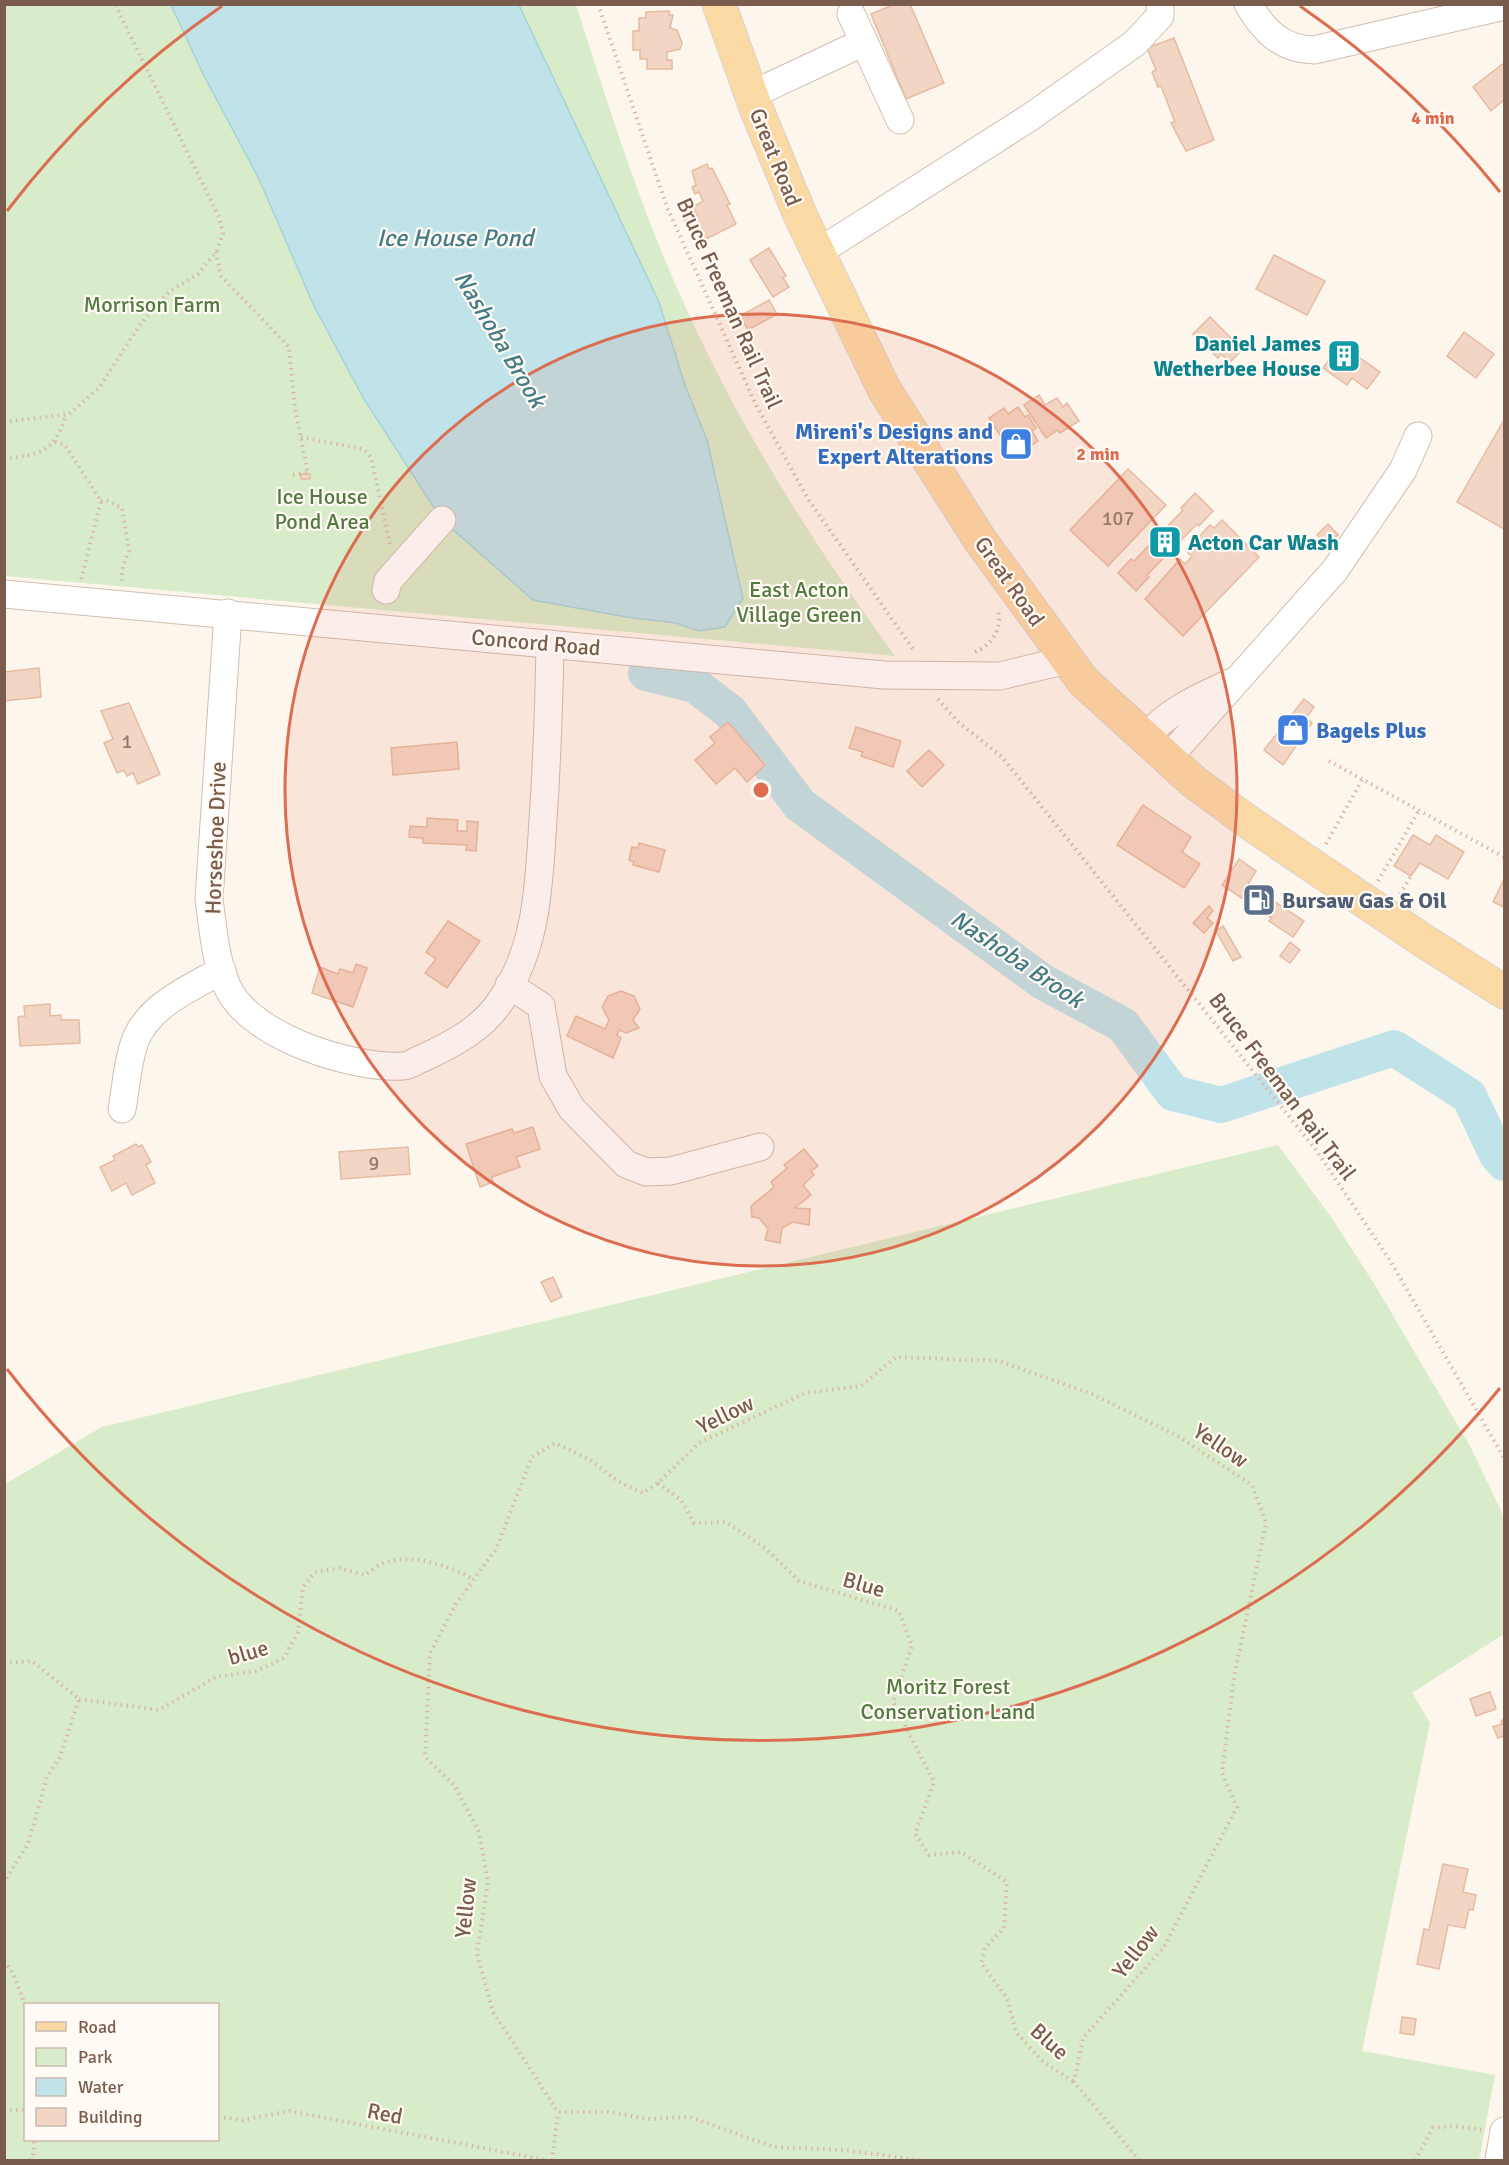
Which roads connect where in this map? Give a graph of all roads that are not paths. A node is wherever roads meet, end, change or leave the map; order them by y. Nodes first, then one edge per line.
1 (719, 4) edge
2 (1160, 4) edge
3 (1248, 4) edge
4 (1504, 6) edge
5 (851, 14) dead end
6 (864, 42) junction
7 (751, 95) junction
8 (900, 120) dead end
9 (817, 253) junction
10 (1418, 436) dead end
11 (442, 520) dead end
12 (391, 581) road end
13 (4, 594) edge
14 (228, 613) junction
15 (550, 644) junction
16 (1067, 660) junction
17 (1157, 748) junction
18 (222, 970) junction
19 (509, 985) junction
20 (1504, 992) edge
21 (122, 1109) dead end
22 (760, 1147) dead end
23 (1504, 2132) edge
24 (1499, 2160) edge

1 - 7 main road, Great Road
2 - 9 street
3 - 4 street
5 - 6 street
6 - 7 street
6 - 8 street
7 - 9 main road, Great Road
9 - 16 main road, Great Road
10 - 17 street
11 - 12 street
13 - 14 street, Concord Road
14 - 15 street, Concord Road
14 - 18 street, Horseshoe Drive
15 - 16 street, Concord Road
15 - 19 street, Horseshoe Drive
16 - 17 main road, Great Road
17 - 20 main road, Great Road
18 - 19 street, Horseshoe Drive
18 - 21 street
19 - 22 street
23 - 24 street

